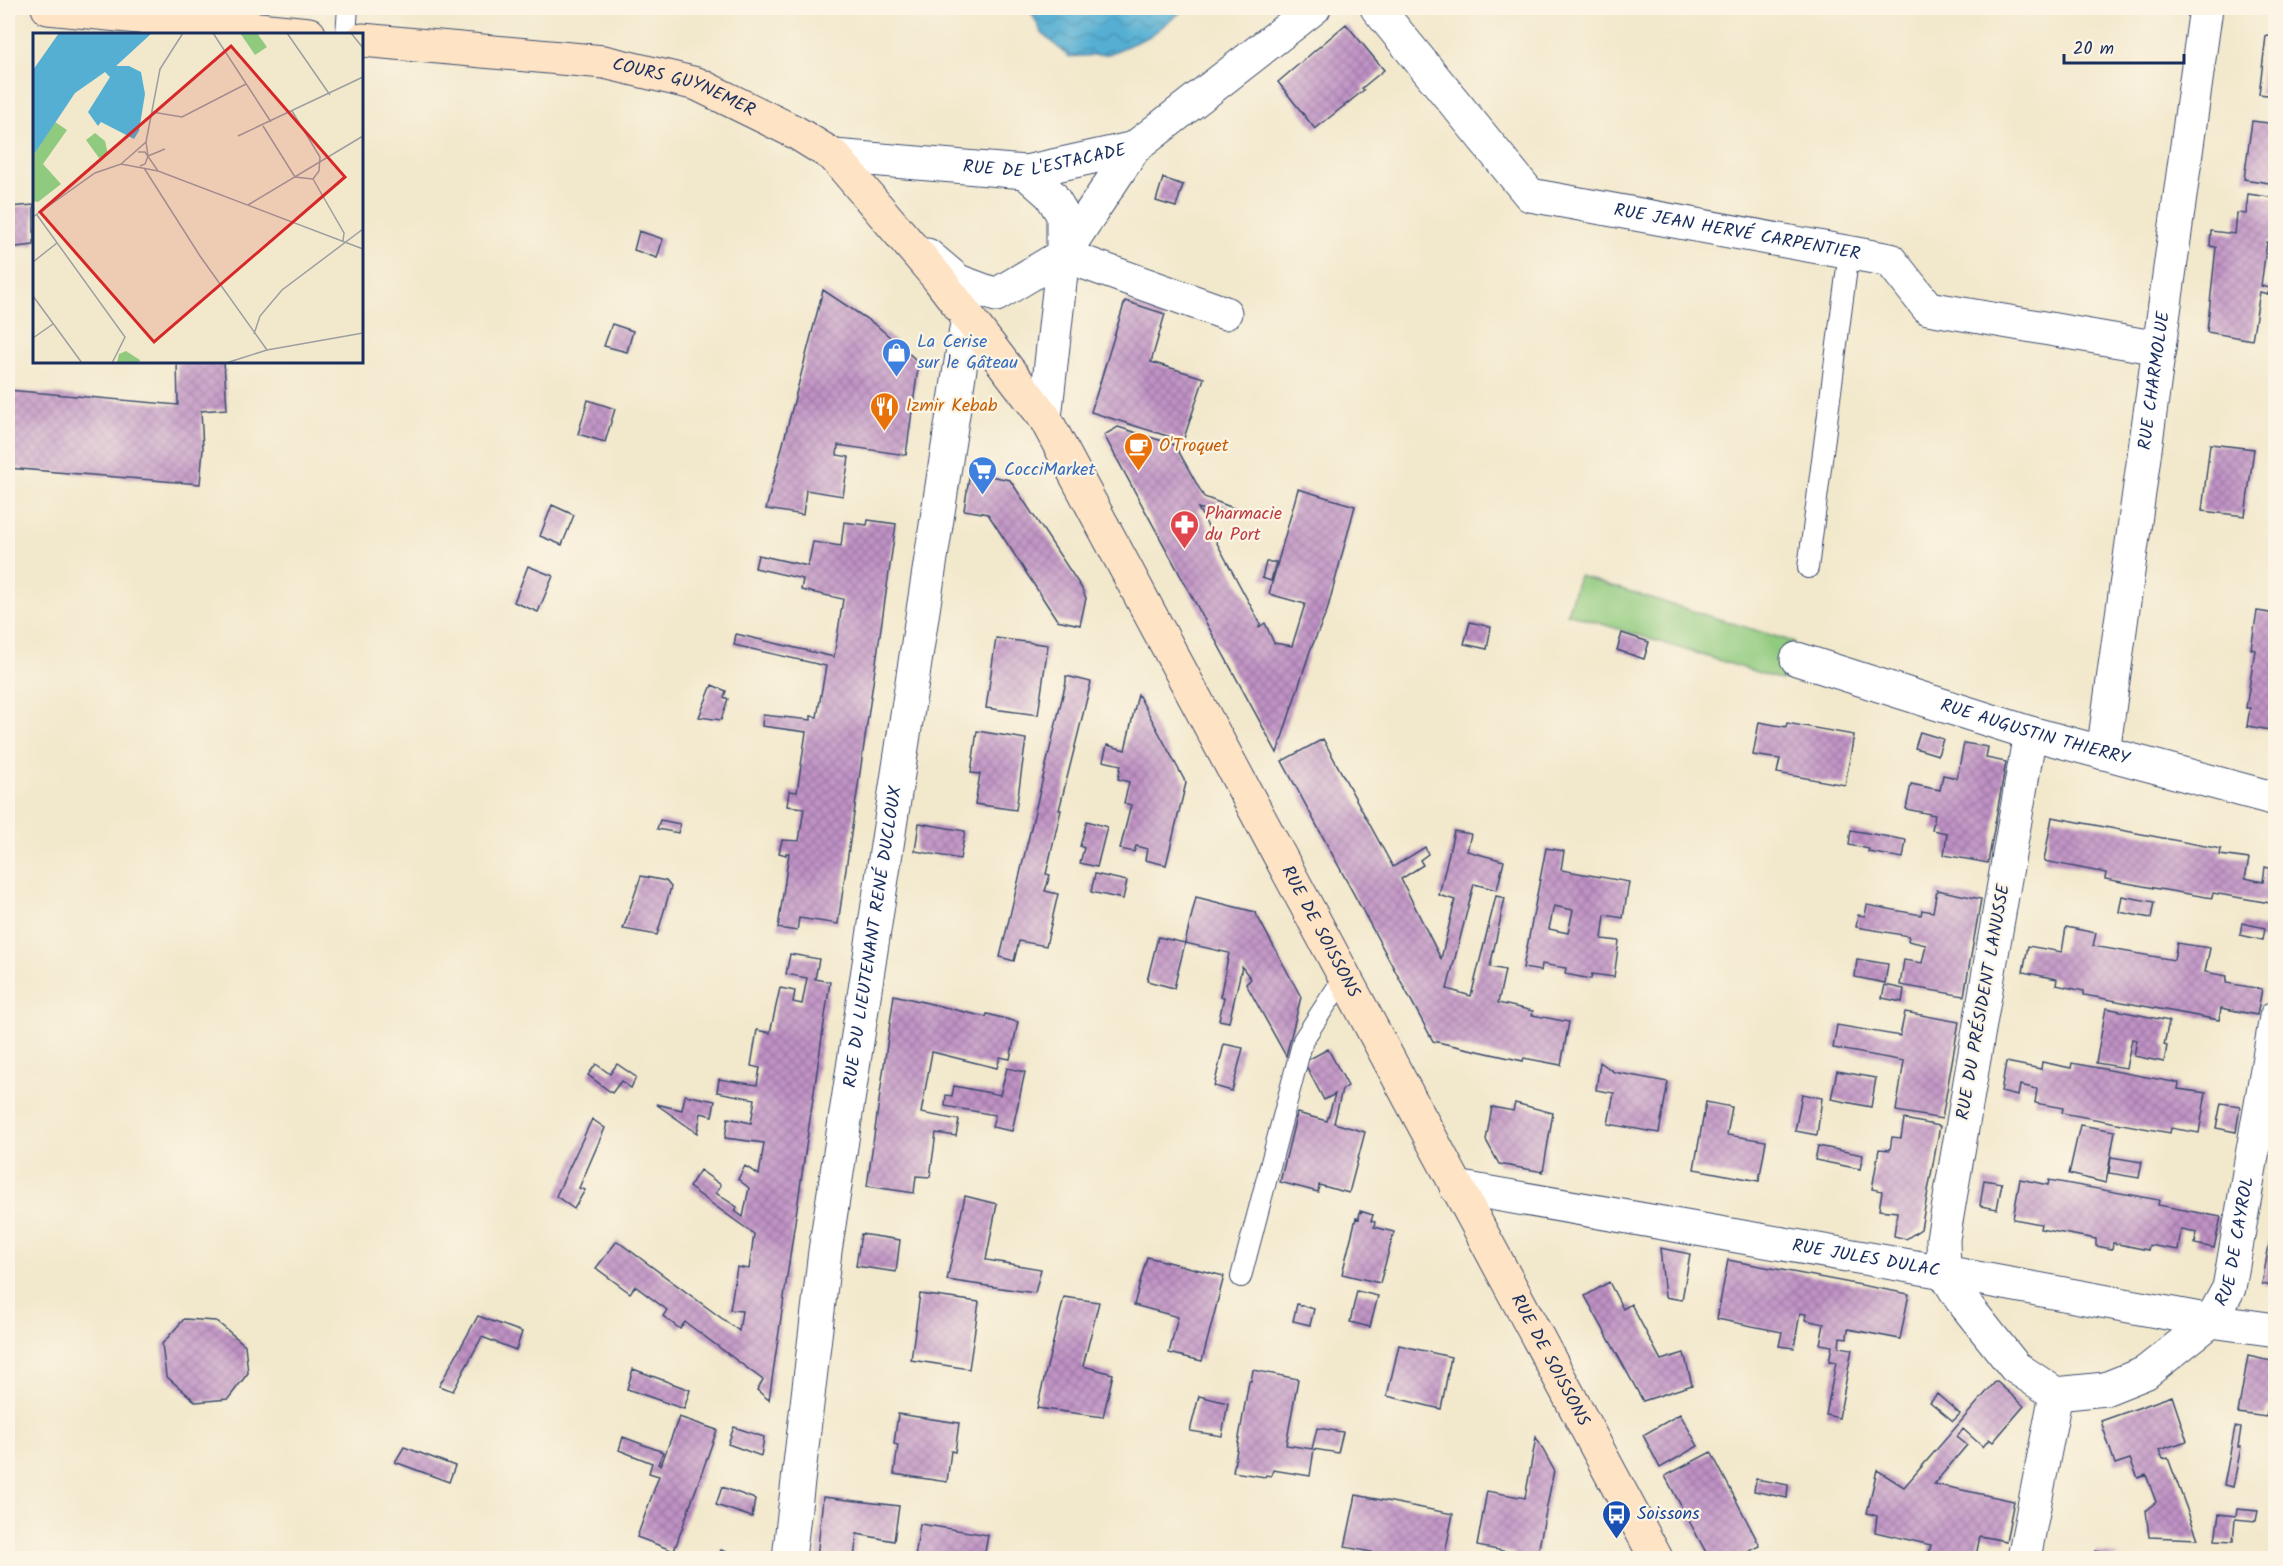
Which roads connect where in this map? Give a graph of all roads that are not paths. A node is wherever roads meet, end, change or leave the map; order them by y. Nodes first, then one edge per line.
1 (48, 8) edge
2 (348, 8) edge
3 (1314, 8) edge
4 (1377, 8) edge
5 (2206, 8) edge
6 (299, 33) edge
7 (346, 33) edge
8 (363, 40) edge
9 (1134, 148) junction
10 (834, 156) junction
11 (1025, 172) junction
12 (897, 230) junction
13 (1849, 252) junction
14 (1063, 255) junction
15 (1225, 313) dead end
16 (968, 316) junction
17 (2159, 348) junction
18 (1045, 418) junction
19 (1808, 568) dead end
20 (1797, 659) dead end
21 (2030, 733) junction
22 (2103, 753) junction
23 (2276, 799) edge
24 (1344, 977) junction
25 (2276, 1017) edge
26 (1456, 1187) junction
27 (1944, 1272) junction
28 (1241, 1277) dead end
29 (2211, 1321) junction
30 (2276, 1330) edge
31 (2056, 1394) junction
32 (789, 1558) edge
33 (1656, 1558) edge
34 (2024, 1558) edge

1 - 6 main road
2 - 7 lane
3 - 9 street, RUE DE L'ESTACADE
4 - 13 street, RUE JEAN HERVÉ CARPENTIER
5 - 17 street, RUE CHARMOLUE
8 - 10 main road, COURS GUYNEMER
9 - 11 street, RUE DE L'ESTACADE
9 - 14 street
10 - 11 street, RUE DE L'ESTACADE
10 - 12 main road, COURS GUYNEMER
11 - 14 street
12 - 14 street
12 - 16 main road, COURS GUYNEMER
13 - 17 street, RUE JEAN HERVÉ CARPENTIER
13 - 19 lane
14 - 15 street
14 - 18 street
16 - 18 main road, RUE DE SOISSONS
16 - 32 street, RUE DU LIEUTENANT RENÉ DUCLOUX
17 - 22 street, RUE CHARMOLUE
18 - 24 main road, RUE DE SOISSONS
20 - 21 street, RUE AUGUSTIN THIERRY
21 - 22 street, RUE AUGUSTIN THIERRY
21 - 27 street, RUE DU PRÉSIDENT LANUSSE
22 - 23 street, RUE AUGUSTIN THIERRY
24 - 26 main road, RUE DE SOISSONS
24 - 28 lane
25 - 29 street, RUE DE CAYROL
26 - 27 street, RUE JULES DULAC
26 - 33 main road, RUE DE SOISSONS
27 - 29 street, RUE JULES DULAC
27 - 31 street
29 - 30 street, RUE JULES DULAC
29 - 31 street
31 - 34 street

